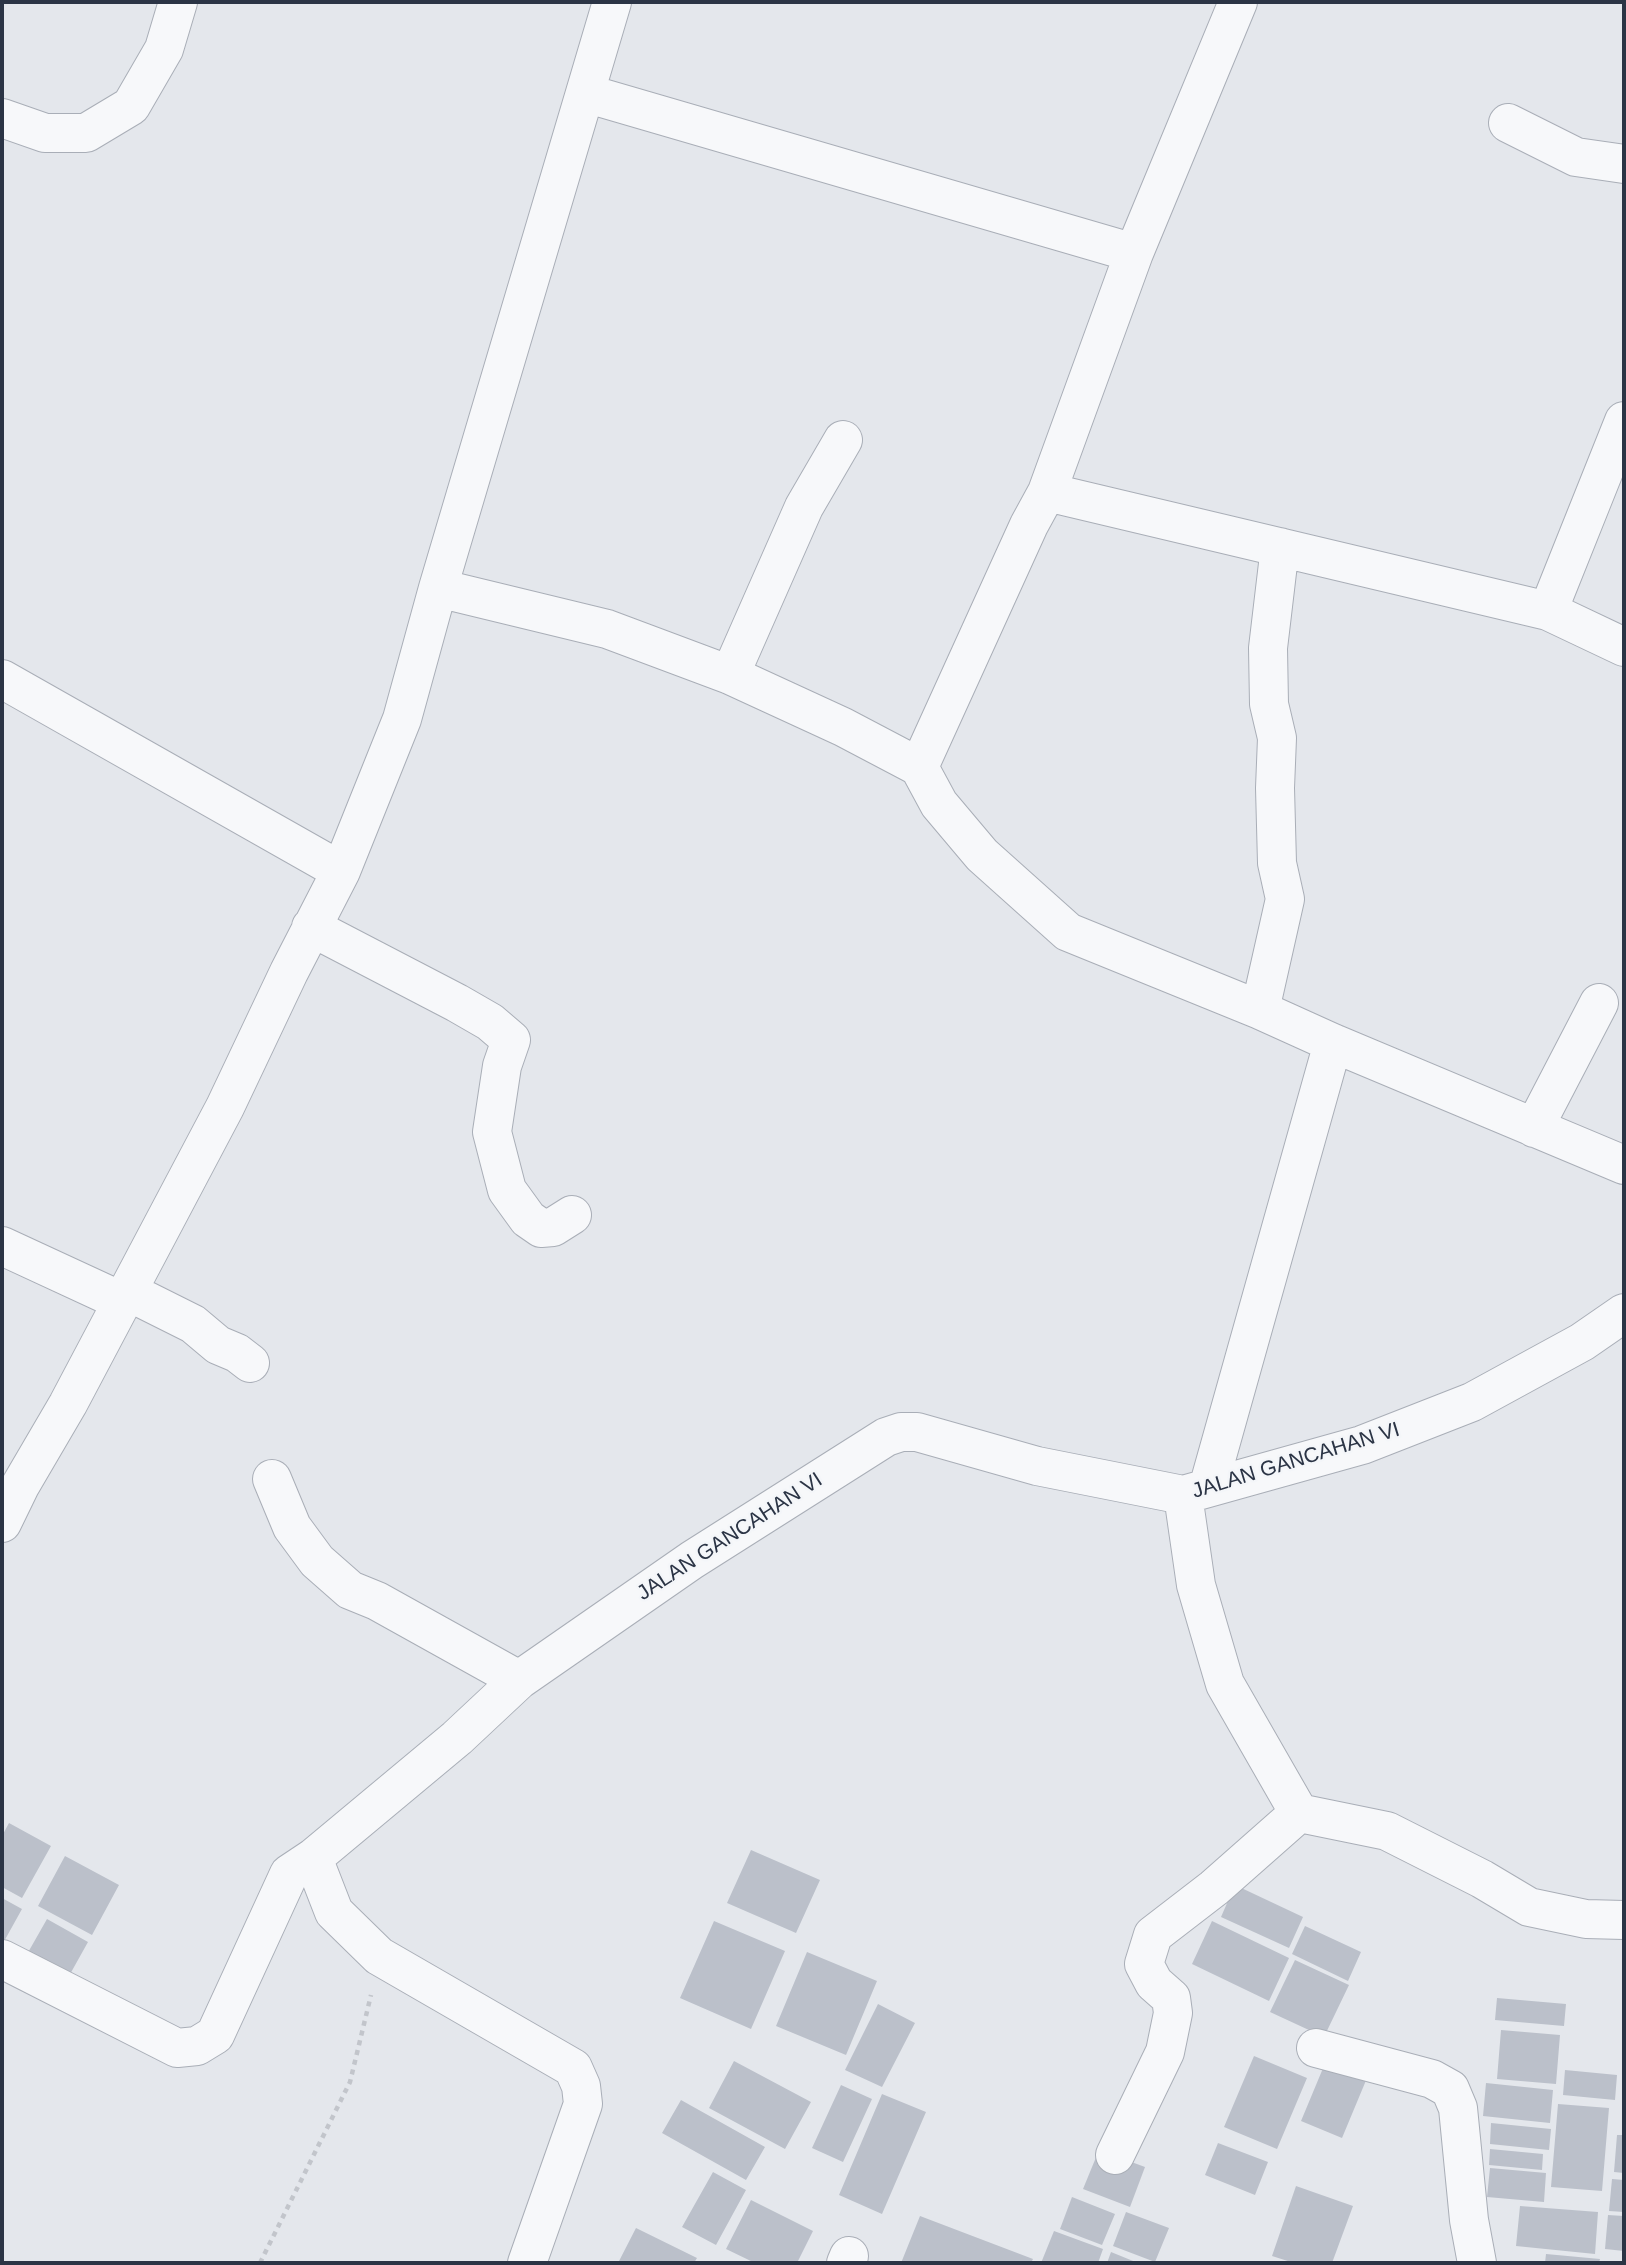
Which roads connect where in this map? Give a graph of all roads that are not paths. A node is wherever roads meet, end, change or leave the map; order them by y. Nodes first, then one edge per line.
1 (178, 2) edge
2 (612, 2) edge
3 (1238, 2) edge
4 (585, 93) junction
5 (2, 118) edge
6 (1508, 123) dead end
7 (1624, 164) edge
8 (1134, 253) junction
9 (1624, 421) edge
10 (843, 440) dead end
11 (1048, 492) junction
12 (1280, 547) junction
13 (438, 587) junction
14 (1548, 611) junction
15 (1624, 647) edge
16 (730, 675) junction
17 (2, 679) edge
18 (919, 766) junction
19 (341, 870) junction
20 (311, 927) junction
21 (1599, 1003) dead end
22 (1260, 1010) junction
23 (1333, 1043) junction
24 (1534, 1128) junction
25 (1624, 1165) edge
26 (572, 1215) dead end
27 (2, 1246) edge
28 (124, 1296) junction
29 (1624, 1313) edge
30 (250, 1363) dead end
31 (272, 1479) dead end
32 (11, 1481) edge
33 (1196, 1492) junction
34 (2, 1523) edge
35 (519, 1679) junction
36 (1299, 1813) junction
37 (313, 1858) junction
38 (1622, 1910) edge
39 (2, 1959) edge
40 (1315, 2048) dead end
41 (1115, 2155) dead end
42 (527, 2263) edge
43 (1476, 2263) edge

1 - 5 street
2 - 4 street
3 - 8 street
4 - 8 street
4 - 13 street
6 - 7 street
8 - 11 street
9 - 14 street
10 - 16 street
11 - 12 street
11 - 18 street
12 - 14 street
12 - 22 street
13 - 16 street
13 - 19 street
14 - 15 street
16 - 18 street
17 - 19 street
18 - 22 street
19 - 20 street
20 - 26 street
20 - 28 street
21 - 24 street
22 - 23 street
23 - 24 street
23 - 33 street
24 - 25 street
27 - 28 street
28 - 30 street
28 - 32 street
29 - 33 street, JALAN GANCAHAN VI
31 - 35 street
32 - 34 street
33 - 35 street, JALAN GANCAHAN VI
33 - 36 street
35 - 37 street, JALAN GANCAHAN VI
36 - 38 street
36 - 41 street
37 - 39 street, JALAN GANCAHAN VI
37 - 42 street
40 - 43 street

